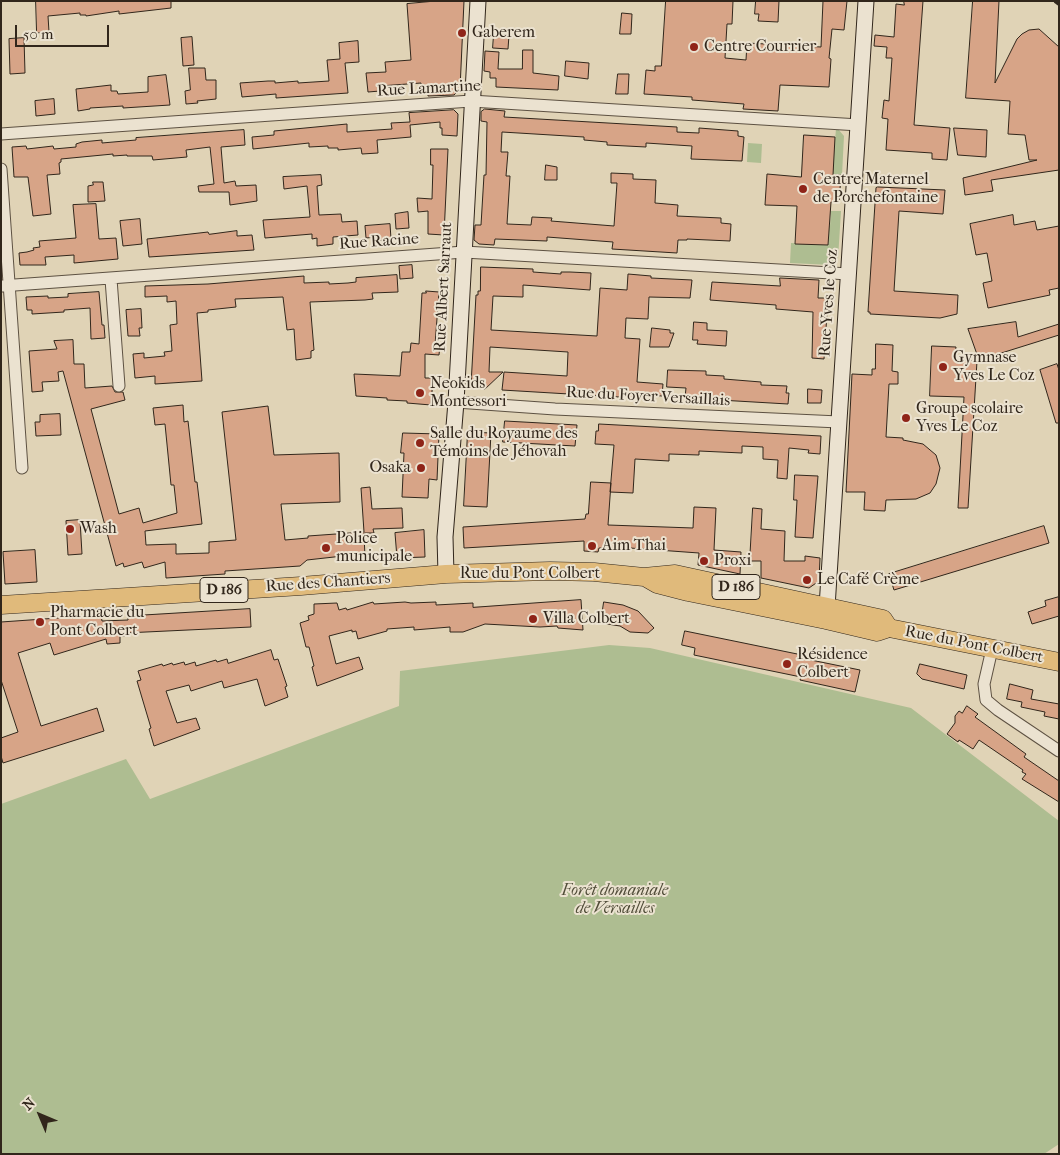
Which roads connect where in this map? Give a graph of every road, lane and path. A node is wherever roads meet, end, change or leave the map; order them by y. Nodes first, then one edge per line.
1 (478, 1) edge
2 (866, 1) edge
3 (472, 101) junction
4 (859, 125) junction
5 (1, 134) edge
6 (1, 169) edge
7 (464, 252) junction
8 (849, 274) junction
9 (111, 278) junction
10 (6, 286) edge
11 (119, 386) dead end
12 (456, 402) junction
13 (839, 422) junction
14 (22, 468) dead end
15 (446, 574) junction
16 (1, 605) edge
17 (827, 613) junction
18 (992, 649) junction
19 (1059, 662) edge
20 (1059, 751) edge

1 - 3 main road, Rue Albert Sarraut
2 - 4 main road, Rue Yves le Coz
3 - 4 street, Rue Lamartine
3 - 5 street, Rue Lamartine
3 - 7 main road, Rue Albert Sarraut
4 - 8 main road, Rue Yves le Coz
6 - 10 street
7 - 8 street, Rue Racine
7 - 9 street, Rue Racine
7 - 12 main road, Rue Albert Sarraut
8 - 13 main road, Rue Yves le Coz
9 - 10 street, Rue Racine
9 - 11 street
10 - 14 street
12 - 13 street, Rue du Foyer Versaillais
12 - 15 main road, Rue Albert Sarraut
13 - 17 main road, Rue Yves le Coz
15 - 16 main road, Rue des Chantiers / D 186
15 - 17 main road, Rue du Pont Colbert / D 186
17 - 18 main road, Rue du Pont Colbert / D 186
18 - 19 main road, Rue du Pont Colbert / D 186
18 - 20 street

